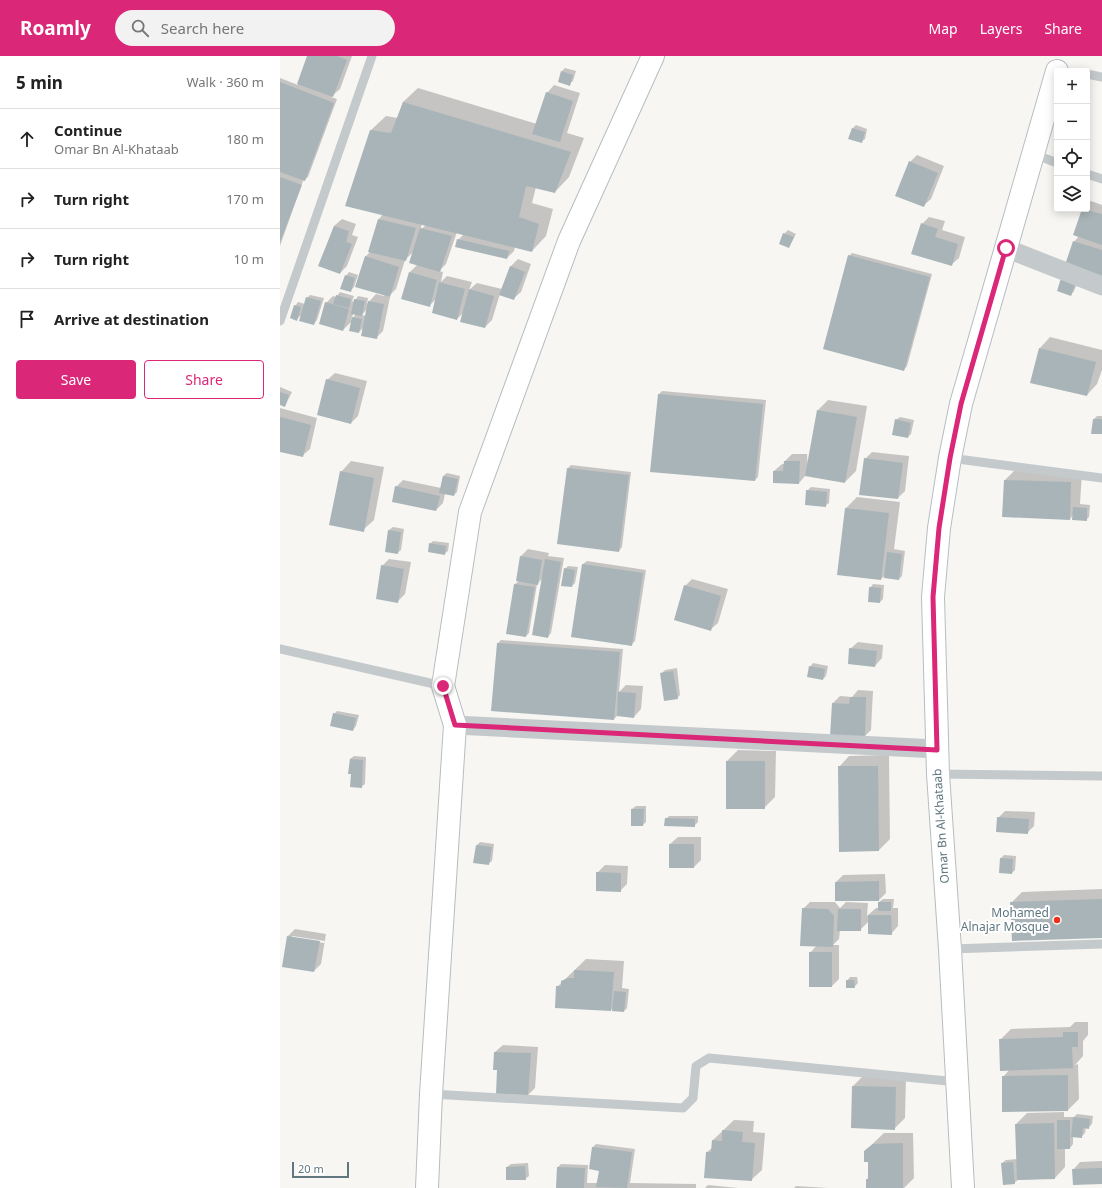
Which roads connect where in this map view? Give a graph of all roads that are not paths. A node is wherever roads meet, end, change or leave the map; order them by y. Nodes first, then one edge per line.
1 (372, 56) edge
2 (652, 56) edge
3 (1060, 67) edge
4 (1090, 75) edge
5 (1102, 77) edge
6 (1034, 154) junction
7 (1054, 162) edge
8 (1090, 175) edge
9 (1102, 180) edge
10 (1006, 248) junction
11 (1102, 286) edge
12 (280, 321) edge
13 (950, 458) junction
14 (1102, 478) edge
15 (280, 649) edge
16 (443, 686) junction
17 (455, 725) junction
18 (937, 750) junction
19 (938, 774) junction
20 (1102, 776) edge
21 (1102, 944) edge
22 (950, 949) junction
23 (958, 1082) junction
24 (431, 1094) junction
25 (427, 1188) edge
26 (963, 1188) edge

1 - 12 lane
2 - 16 street
3 - 6 street, Omar Bn Al-Khataab
4 - 5 lane
6 - 7 lane
6 - 10 street, Omar Bn Al-Khataab
8 - 9 lane
10 - 11 street
10 - 13 street, Omar Bn Al-Khataab
13 - 14 lane
13 - 18 street, Omar Bn Al-Khataab
15 - 16 lane
16 - 17 street
17 - 18 street
17 - 24 street
18 - 19 street, Omar Bn Al-Khataab
19 - 20 lane
19 - 22 street, Omar Bn Al-Khataab
21 - 22 lane
22 - 23 street, Omar Bn Al-Khataab
23 - 24 lane
23 - 26 street, Omar Bn Al-Khataab
24 - 25 street

